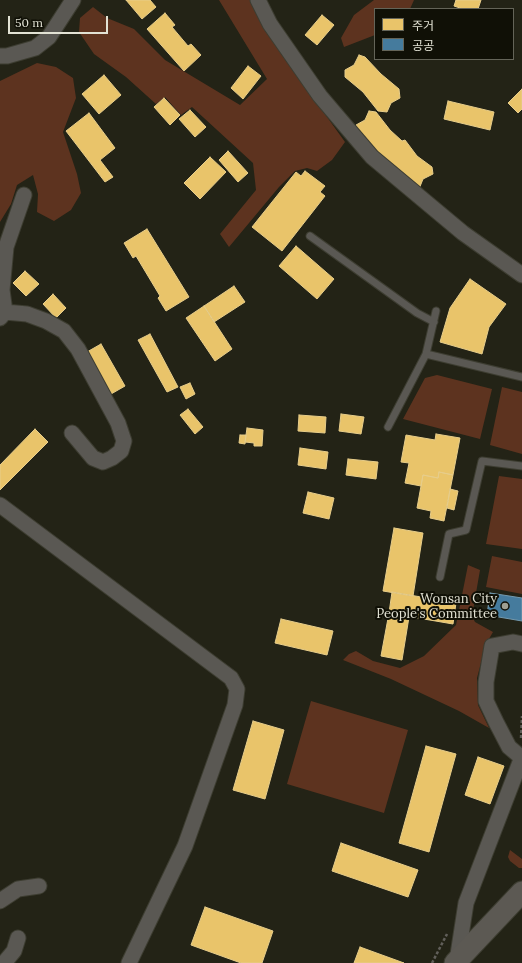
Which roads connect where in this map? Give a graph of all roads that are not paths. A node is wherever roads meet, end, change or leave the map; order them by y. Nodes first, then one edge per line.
1 (73, 0) edge
2 (258, 0) edge
3 (0, 56) edge
4 (24, 195) dead end
5 (310, 236) dead end
6 (522, 275) edge
7 (436, 311) dead end
8 (2, 315) edge
9 (434, 322) junction
10 (426, 354) junction
11 (522, 377) edge
12 (388, 427) dead end
13 (72, 433) dead end
14 (522, 466) edge
15 (0, 505) edge
16 (440, 577) dead end
17 (522, 644) edge
18 (522, 758) edge
19 (39, 886) dead end
20 (522, 892) edge
21 (0, 900) edge
22 (18, 938) dead end
23 (458, 962) edge
24 (4, 963) edge
25 (129, 963) edge

1 - 3 street
2 - 6 street
4 - 8 street
5 - 9 lane
7 - 9 lane
8 - 13 street
9 - 10 lane
10 - 11 lane
10 - 12 lane
14 - 16 lane
15 - 25 street
17 - 18 street
18 - 23 street
19 - 21 street
20 - 23 main road
22 - 24 street

